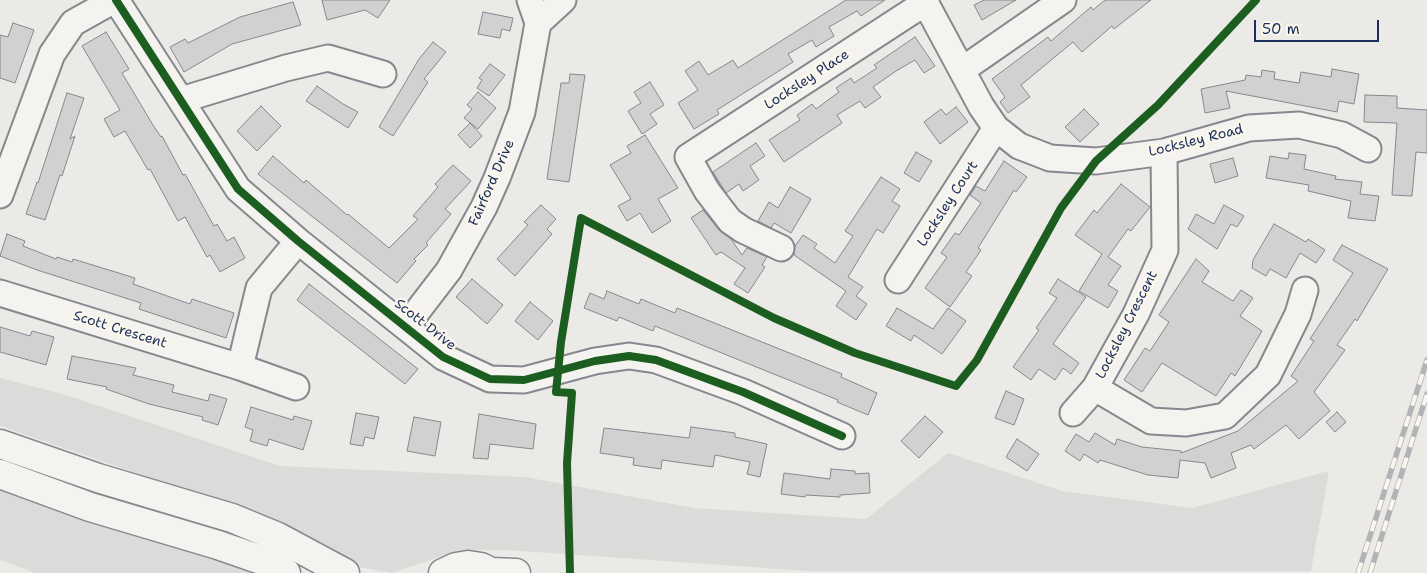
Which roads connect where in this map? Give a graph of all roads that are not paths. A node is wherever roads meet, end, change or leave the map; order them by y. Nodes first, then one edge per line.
1 (115, 0) edge
2 (563, 0) edge
3 (1063, 0) edge
4 (925, 3) edge
5 (534, 11) edge
6 (962, 70) junction
7 (383, 74) dead end
8 (181, 100) junction
9 (996, 128) junction
10 (1368, 149) dead end
11 (1164, 152) junction
12 (0, 195) edge
13 (298, 241) junction
14 (781, 248) dead end
15 (898, 280) dead end
16 (1305, 290) dead end
17 (0, 293) edge
18 (406, 326) junction
19 (240, 367) junction
20 (296, 387) dead end
21 (1095, 388) junction
22 (1073, 413) dead end
23 (842, 436) dead end
24 (0, 444) edge
25 (0, 474) edge
26 (286, 573) edge
27 (345, 573) edge
28 (443, 573) edge
29 (493, 573) edge
30 (516, 573) edge

1 - 8 street, Scott Drive
1 - 12 street
2 - 5 street, Fairford Drive
3 - 6 street
4 - 6 street, Locksley Road
4 - 14 street, Locksley Place
5 - 18 street, Fairford Drive
6 - 9 street, Locksley Road
7 - 8 street
8 - 13 street, Scott Drive
9 - 11 street, Locksley Road
9 - 15 street, Locksley Court
10 - 11 street, Locksley Road
11 - 21 street, Locksley Crescent
13 - 18 street, Scott Drive
13 - 19 street
16 - 21 street, Locksley Crescent
17 - 19 street, Scott Crescent
18 - 23 street, Scott Drive
19 - 20 street, Scott Crescent
21 - 22 street
24 - 27 main road
25 - 26 main road
28 - 29 main road
29 - 30 main road

